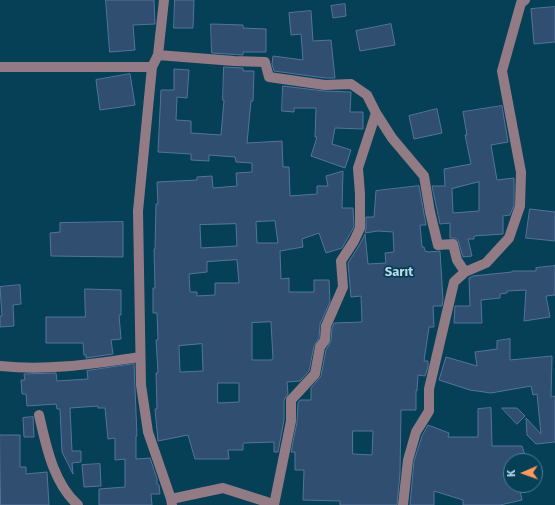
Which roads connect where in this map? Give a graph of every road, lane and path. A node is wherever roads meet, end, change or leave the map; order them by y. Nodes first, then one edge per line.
1 (164, 0) edge
2 (525, 0) edge
3 (158, 54) junction
4 (0, 67) edge
5 (152, 67) junction
6 (376, 113) junction
7 (465, 272) junction
8 (140, 357) junction
9 (0, 366) edge
10 (39, 415) dead end
11 (172, 502) edge
12 (78, 505) edge
13 (269, 505) edge
14 (274, 505) edge
15 (403, 505) edge

1 - 3 street
2 - 7 street
3 - 5 street
3 - 6 street
4 - 5 street
5 - 8 street
6 - 7 street
6 - 14 street
7 - 15 street
8 - 9 street
8 - 11 street
10 - 12 street
11 - 13 street

